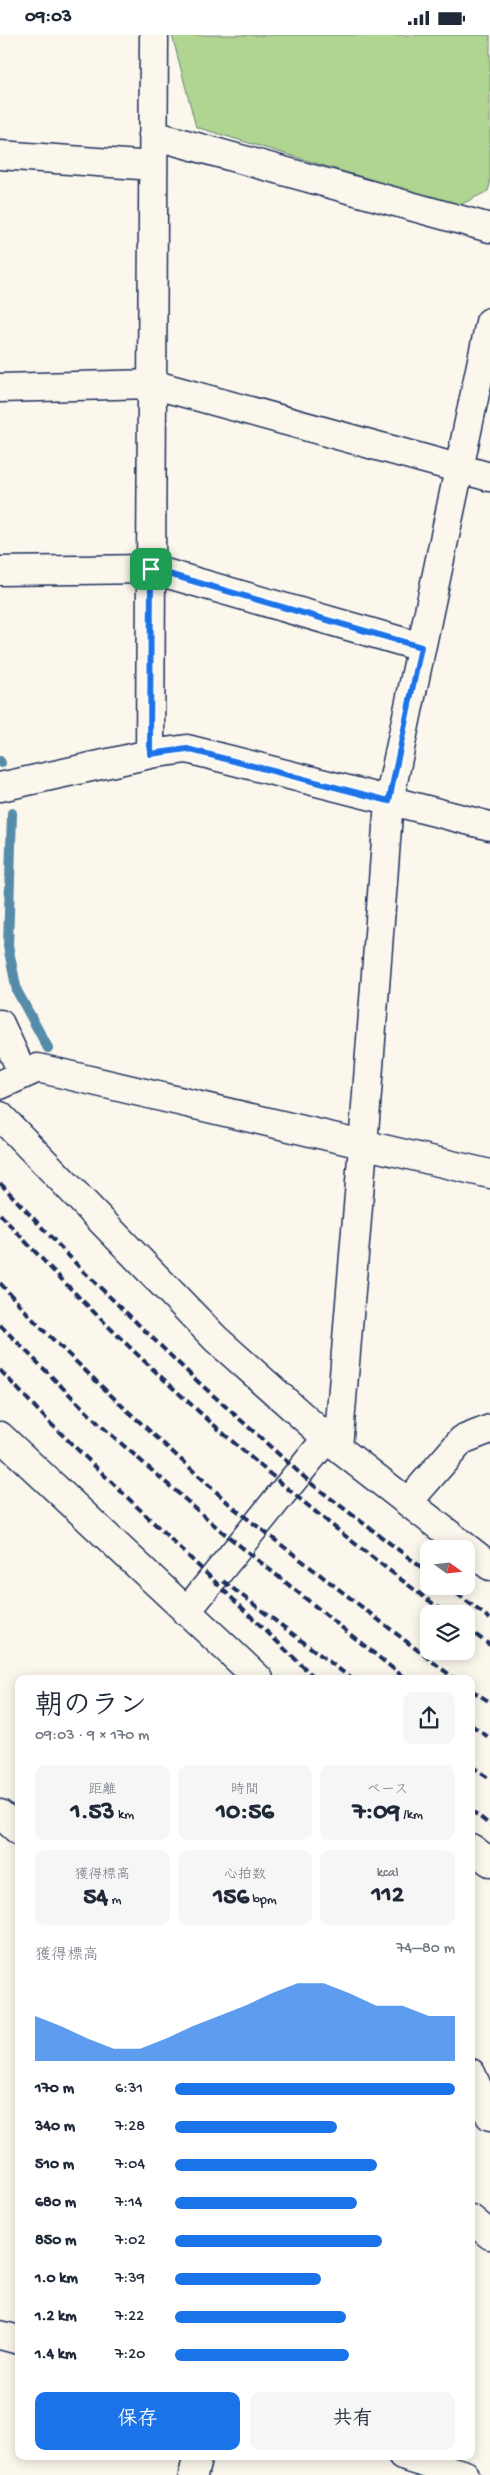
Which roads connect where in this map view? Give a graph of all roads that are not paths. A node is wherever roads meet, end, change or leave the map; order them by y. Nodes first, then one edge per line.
1 (154, 35) edge
2 (153, 135) junction
3 (0, 155) edge
4 (153, 166) junction
5 (490, 229) edge
6 (490, 322) edge
7 (152, 384) junction
8 (0, 387) edge
9 (460, 469) junction
10 (490, 477) edge
11 (151, 569) junction
12 (0, 571) edge
13 (421, 647) junction
14 (150, 754) junction
15 (0, 787) edge
16 (389, 801) junction
17 (490, 826) edge
18 (0, 1024) edge
19 (11, 1079) edge
20 (0, 1116) edge
21 (363, 1146) junction
22 (490, 1175) edge
23 (490, 1429) edge
24 (0, 1436) edge
25 (332, 1443) junction
26 (408, 1502) junction
27 (490, 1566) edge
28 (186, 1612) junction
29 (255, 1675) edge
30 (0, 1814) edge
31 (15, 1827) edge
32 (475, 1851) edge
33 (490, 1862) edge
34 (475, 2061) edge
35 (490, 2067) edge
36 (475, 2082) edge
37 (490, 2116) edge
38 (475, 2222) edge
39 (490, 2235) edge
40 (0, 2335) edge
41 (15, 2340) edge
42 (197, 2460) edge
43 (415, 2460) edge
44 (193, 2475) edge
45 (465, 2475) edge

1 - 2 street
2 - 4 street
2 - 5 street
3 - 4 street
4 - 7 street
6 - 9 street
7 - 8 street
7 - 9 street
7 - 11 street
9 - 10 street
9 - 13 street
11 - 12 street
11 - 13 street
11 - 14 street
13 - 16 street
14 - 15 street
14 - 16 street
16 - 17 street
16 - 21 street
18 - 19 street
19 - 21 street
20 - 25 street
21 - 22 street
21 - 25 street
23 - 26 street
24 - 28 street
25 - 26 street
25 - 28 street
26 - 27 street
28 - 29 street
30 - 31 street
32 - 33 street
34 - 35 street
36 - 37 street
38 - 39 street
40 - 41 street
42 - 44 street
43 - 45 street

